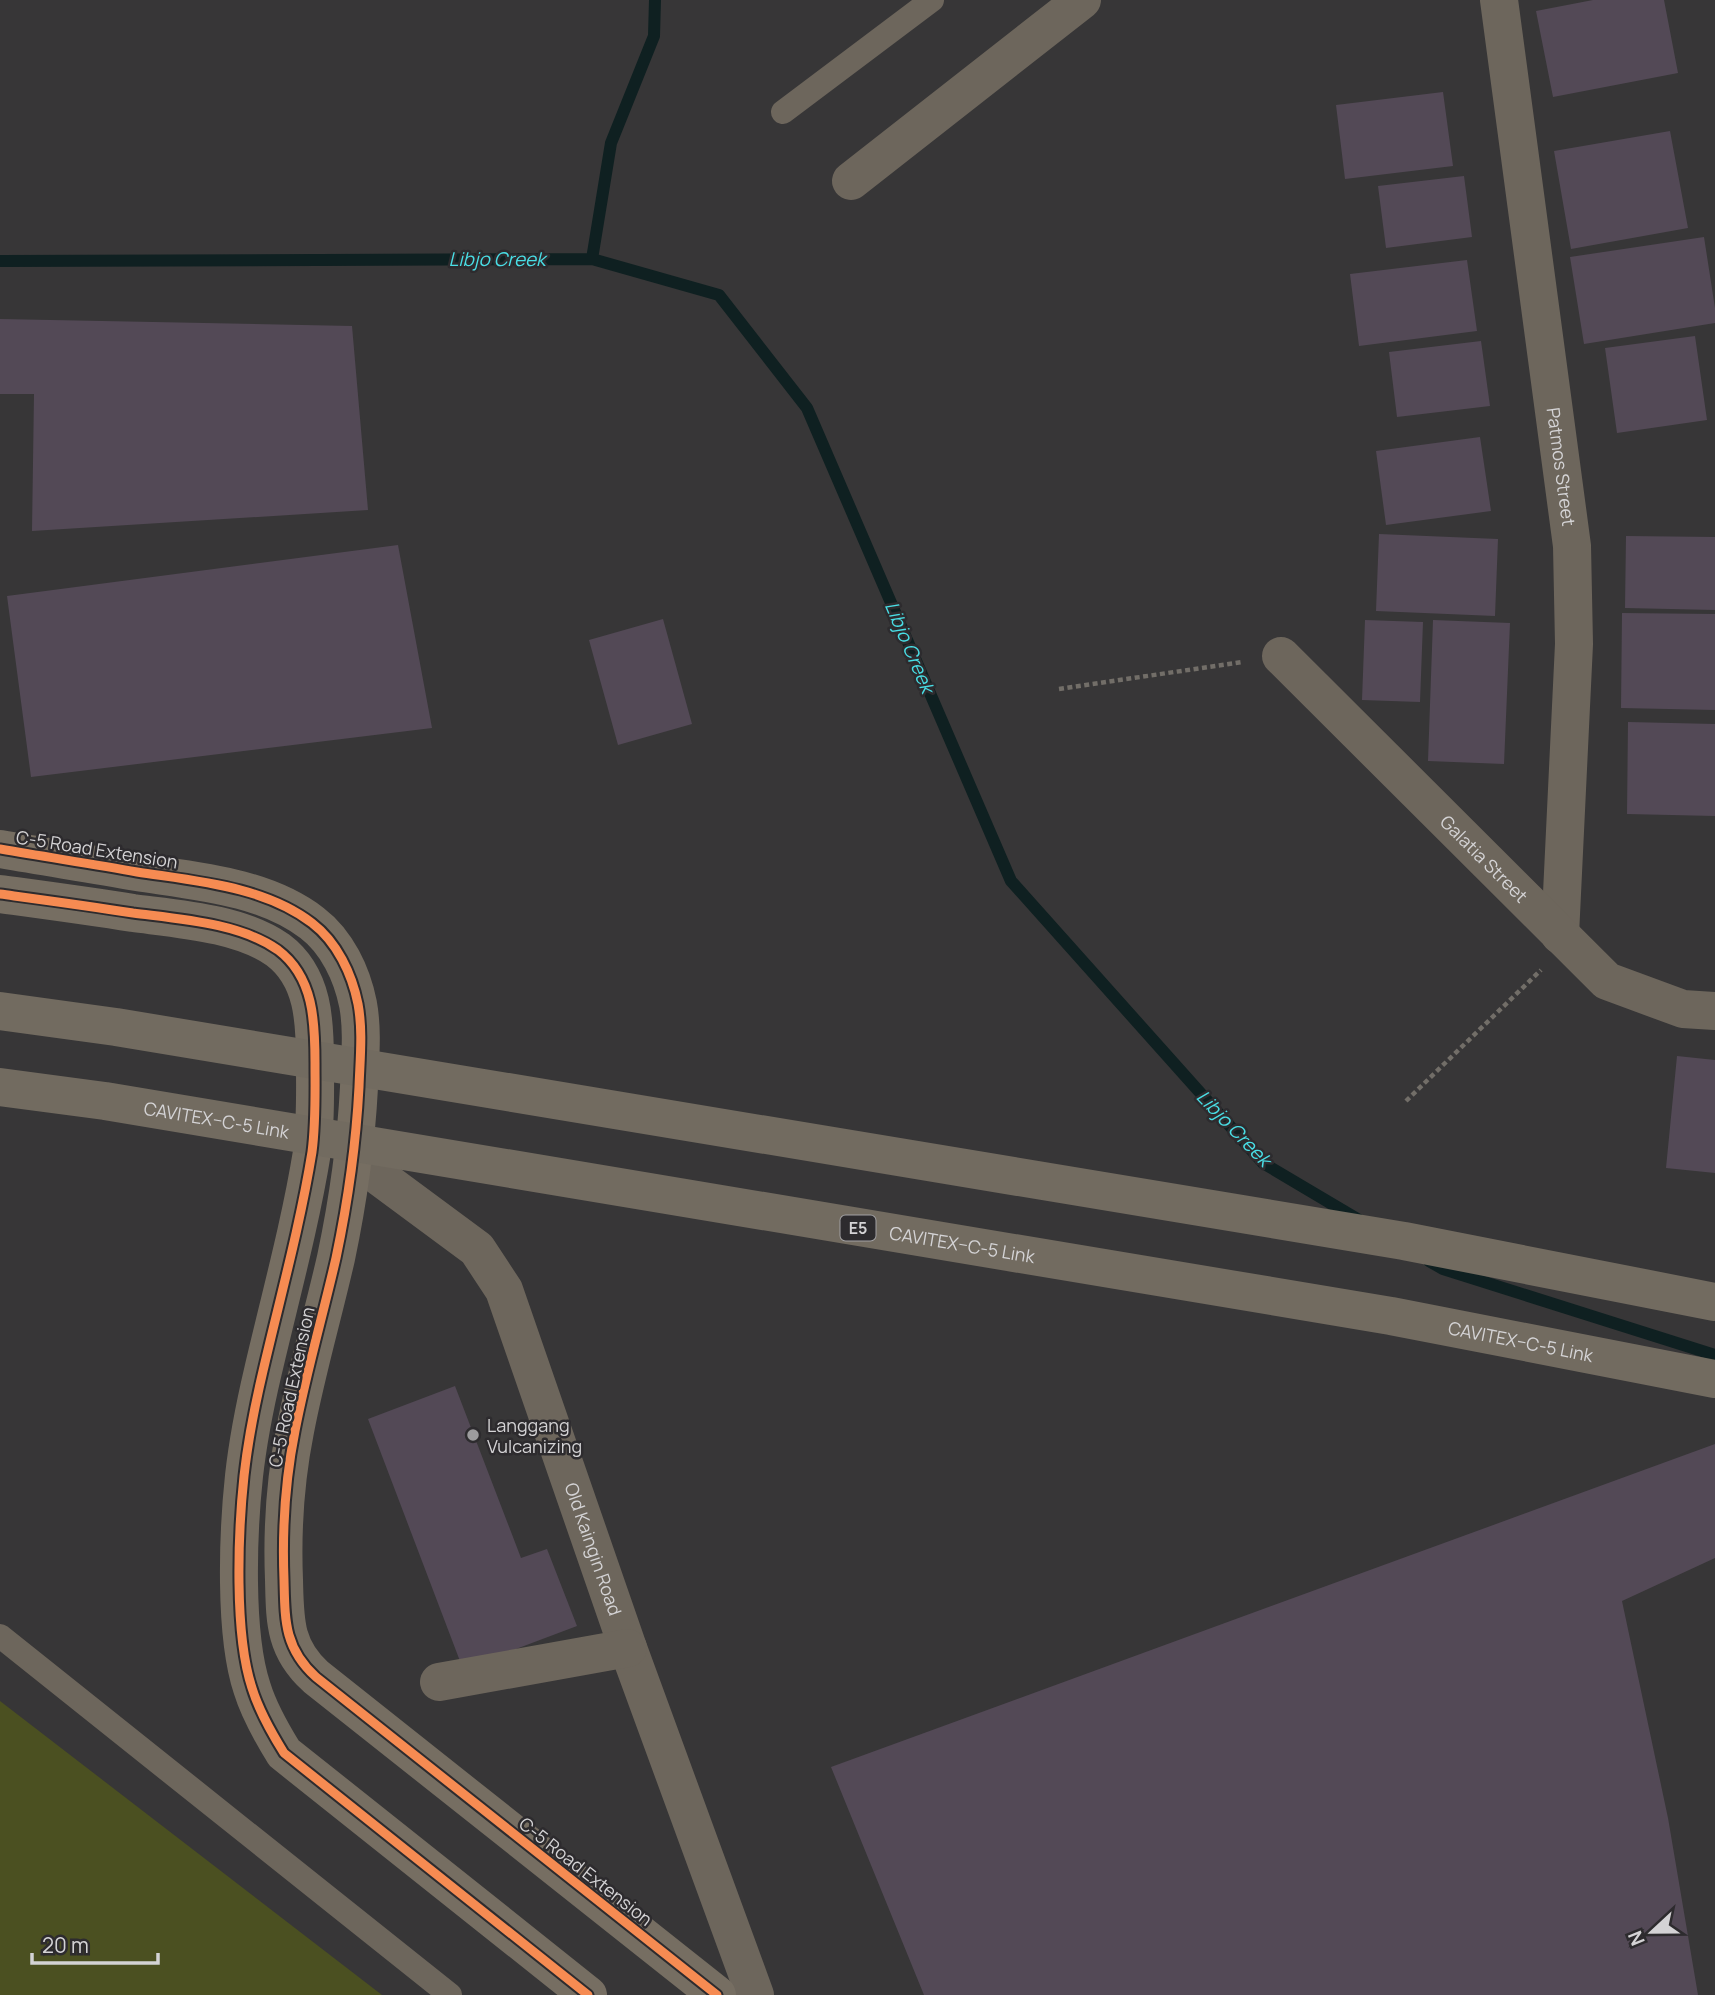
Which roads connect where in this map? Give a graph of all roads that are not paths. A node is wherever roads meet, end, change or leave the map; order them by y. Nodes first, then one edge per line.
1 (932, 0) edge
2 (1082, 0) edge
3 (1499, 0) edge
4 (783, 112) dead end
5 (851, 181) dead end
6 (1281, 656) road end
7 (0, 849) edge
8 (0, 894) edge
9 (1564, 939) junction
10 (0, 1011) edge
11 (1715, 1011) edge
12 (0, 1087) edge
13 (354, 1158) junction
14 (1715, 1302) edge
15 (1715, 1379) edge
16 (0, 1636) edge
17 (628, 1648) junction
18 (439, 1682) dead end
19 (450, 1995) edge
20 (588, 1995) edge
21 (716, 1995) edge
22 (755, 1995) edge

1 - 4 lane
2 - 5 street
3 - 9 street, Patmos Street
6 - 9 street, Galatia Street
7 - 13 main road, C-5 Road Extension
8 - 20 main road, C-5 Road Extension
9 - 11 street, Galatia Street
10 - 14 highway, bridge
12 - 15 highway, CAVITEX–C-5 Link / E5, bridge
13 - 17 street, Old Kaingin Road
13 - 21 main road, C-5 Road Extension
16 - 19 lane
17 - 18 street
17 - 22 street, Old Kaingin Road

